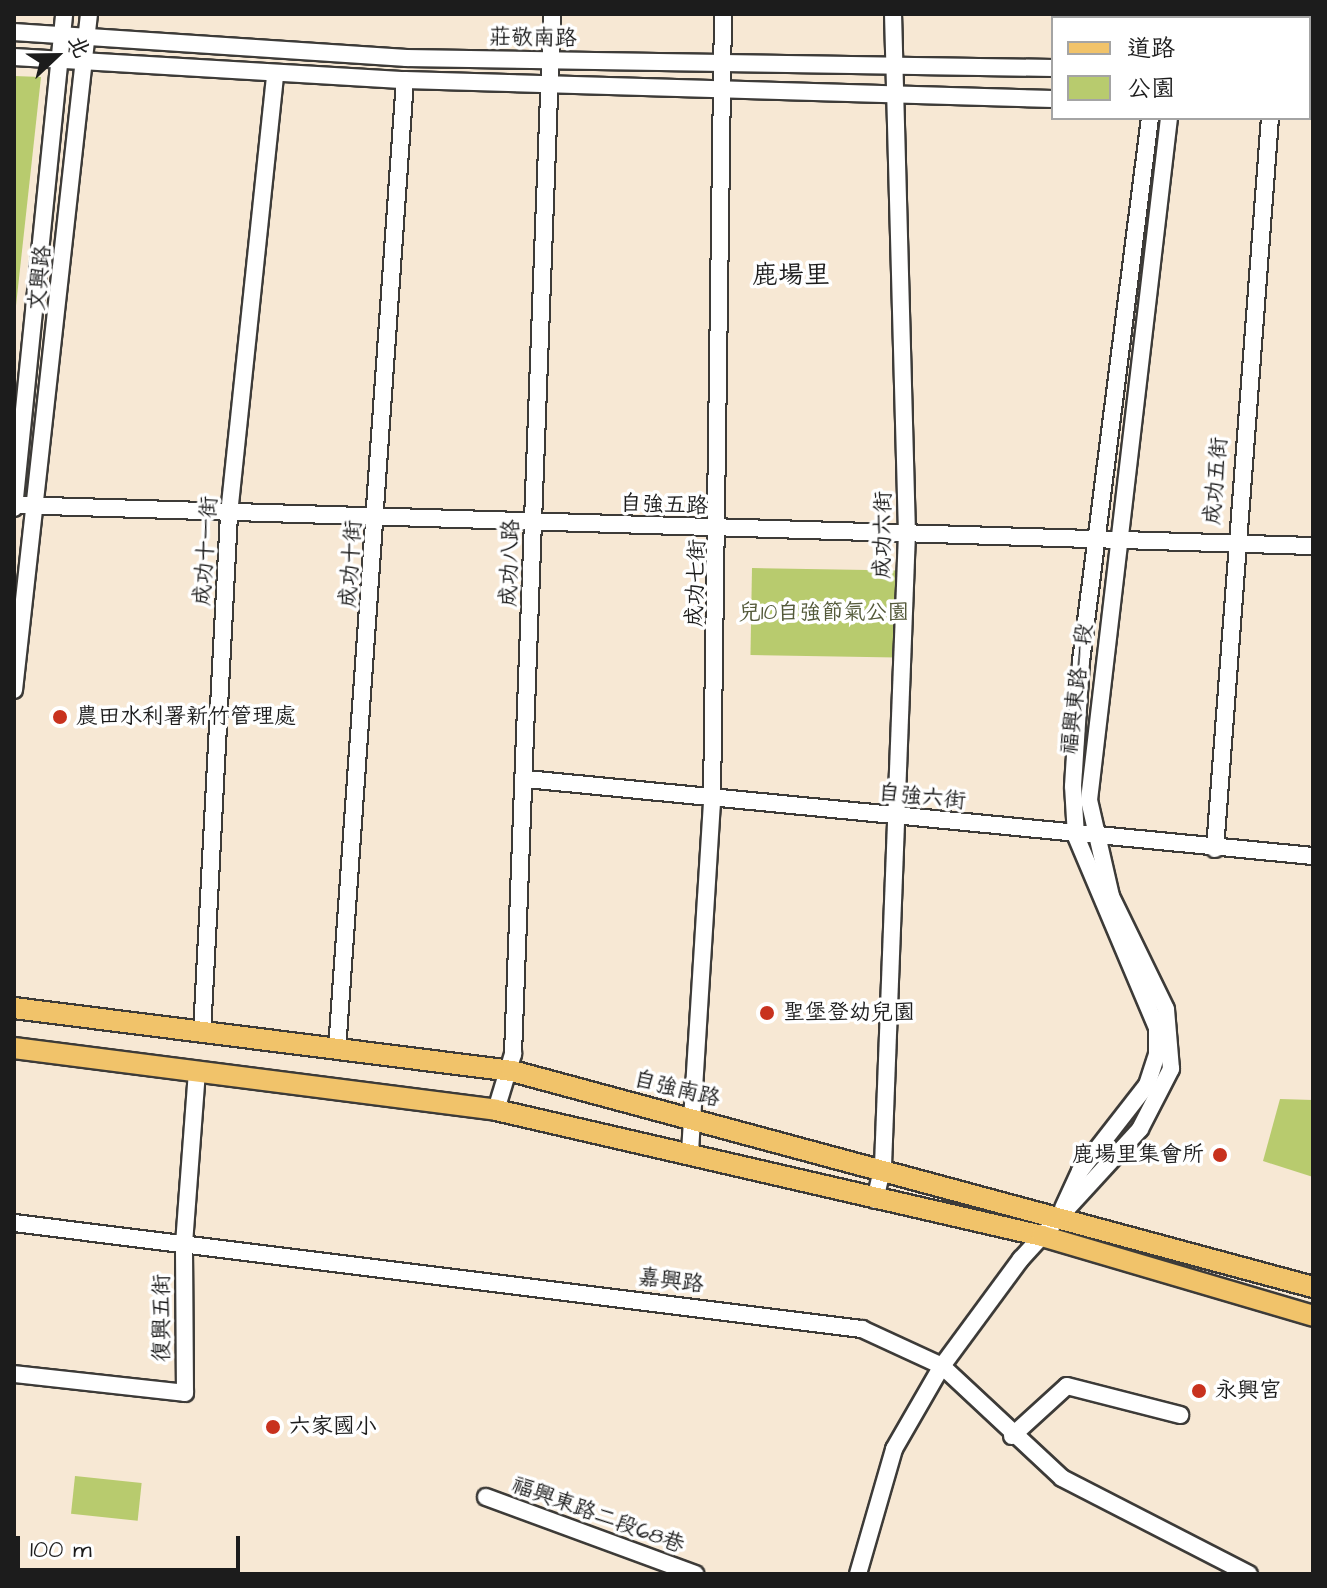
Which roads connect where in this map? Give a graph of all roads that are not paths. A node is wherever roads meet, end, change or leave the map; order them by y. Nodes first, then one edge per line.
1 (64, 14) edge
2 (89, 14) edge
3 (552, 14) edge
4 (723, 14) edge
5 (893, 14) edge
6 (14, 32) edge
7 (61, 34) junction
8 (87, 37) junction
9 (14, 57) edge
10 (59, 59) junction
11 (896, 60) junction
12 (84, 61) junction
13 (550, 61) junction
14 (724, 61) junction
15 (1051, 68) edge
16 (275, 74) junction
17 (405, 80) junction
18 (549, 86) junction
19 (723, 90) junction
20 (898, 96) junction
21 (1051, 99) edge
22 (1150, 120) edge
23 (1169, 120) edge
24 (1270, 120) edge
25 (14, 506) edge
26 (38, 509) junction
27 (229, 514) junction
28 (376, 519) junction
29 (533, 523) junction
30 (720, 529) junction
31 (907, 534) junction
32 (1097, 540) junction
33 (1117, 540) junction
34 (1233, 544) junction
35 (1313, 546) edge
36 (14, 690) edge
37 (526, 779) junction
38 (712, 798) junction
39 (897, 816) junction
40 (1076, 836) junction
41 (1094, 837) junction
42 (1215, 849) junction
43 (1313, 856) edge
44 (14, 1008) edge
45 (202, 1033) junction
46 (14, 1048) edge
47 (337, 1050) junction
48 (512, 1071) junction
49 (197, 1072) junction
50 (496, 1110) junction
51 (694, 1118) junction
52 (690, 1152) junction
53 (883, 1166) junction
54 (875, 1200) junction
55 (1061, 1213) junction
56 (14, 1223) edge
57 (1042, 1236) junction
58 (184, 1244) junction
59 (1313, 1287) edge
60 (1313, 1316) edge
61 (942, 1366) junction
62 (14, 1374) edge
63 (1180, 1415) dead end
64 (1012, 1436) junction
65 (486, 1497) dead end
66 (695, 1574) edge
67 (858, 1574) edge
68 (1249, 1574) edge

1 - 7 street, 文興路
2 - 8 street, 文興路
3 - 13 street, 成功八路
4 - 14 street, 成功七街
5 - 11 street, 成功六街
6 - 7 street, 莊敬南路
7 - 8 street, 莊敬南路
7 - 10 street, 文興路
8 - 12 street, 文興路
8 - 13 street, 莊敬南路
9 - 10 street, 莊敬南路
10 - 12 street, 莊敬南路
10 - 25 street, 文興路
11 - 14 street, 莊敬南路
11 - 15 street, 莊敬南路
11 - 20 street, 成功六街
12 - 16 street, 莊敬南路
12 - 26 street, 文興路
13 - 14 street, 莊敬南路
13 - 18 street, 成功八路
14 - 19 street, 成功七街
16 - 17 street, 莊敬南路
16 - 27 street, 成功十一街
17 - 18 street, 莊敬南路
17 - 28 street, 成功十街
18 - 19 street, 莊敬南路
18 - 29 street, 成功八路
19 - 20 street, 莊敬南路
19 - 30 street, 成功七街
20 - 21 street, 莊敬南路
20 - 31 street, 成功六街
22 - 32 street, 福興東路一段
23 - 33 street, 福興東路一段
24 - 34 street, 成功五街
25 - 26 street, 自強五路
26 - 27 street, 自強五路
26 - 36 street, 文興路
27 - 28 street, 自強五路
27 - 45 street, 成功十一街
28 - 29 street, 自強五路
28 - 47 street, 成功十街
29 - 30 street, 自強五路
29 - 37 street, 成功八路
30 - 31 street, 自強五路
30 - 38 street, 成功七街
31 - 32 street, 自強五路
31 - 39 street, 成功六街
32 - 33 street, 自強五路
32 - 40 street, 福興東路一段
33 - 34 street, 自強五路
33 - 41 street, 福興東路一段
34 - 35 street, 自強五路
34 - 42 street, 成功五街
37 - 38 street, 自強六街
37 - 48 street, 成功八路
38 - 39 street, 自強六街
38 - 51 street, 成功七街
39 - 40 street, 自強六街
39 - 53 street, 成功六街
40 - 41 street, 自強六街
40 - 55 street, 福興東路一段
41 - 42 street, 自強六街
41 - 55 street, 福興東路一段
42 - 43 street, 自強六街
44 - 45 main road, 自強南路
45 - 47 main road, 自強南路
46 - 49 main road
47 - 48 main road, 自強南路
48 - 50 street, 成功八路
48 - 51 main road, 自強南路
49 - 50 main road
49 - 58 street, 復興五街
50 - 52 main road
51 - 52 street, 成功七街
51 - 53 main road, 自強南路
52 - 54 main road
53 - 54 street, 成功六街
53 - 55 main road, 自強南路
54 - 57 main road
55 - 57 street, 福興東路一段
55 - 59 main road, 自強南路
56 - 58 street, 嘉興路
57 - 60 main road
57 - 61 street, 福興東路一段
58 - 61 street, 嘉興路
58 - 62 street, 復興五街
61 - 64 street, 嘉興路
61 - 67 street, 福興東路一段
63 - 64 street
64 - 68 street, 嘉興路
65 - 66 street, 福興東路二段68巷

